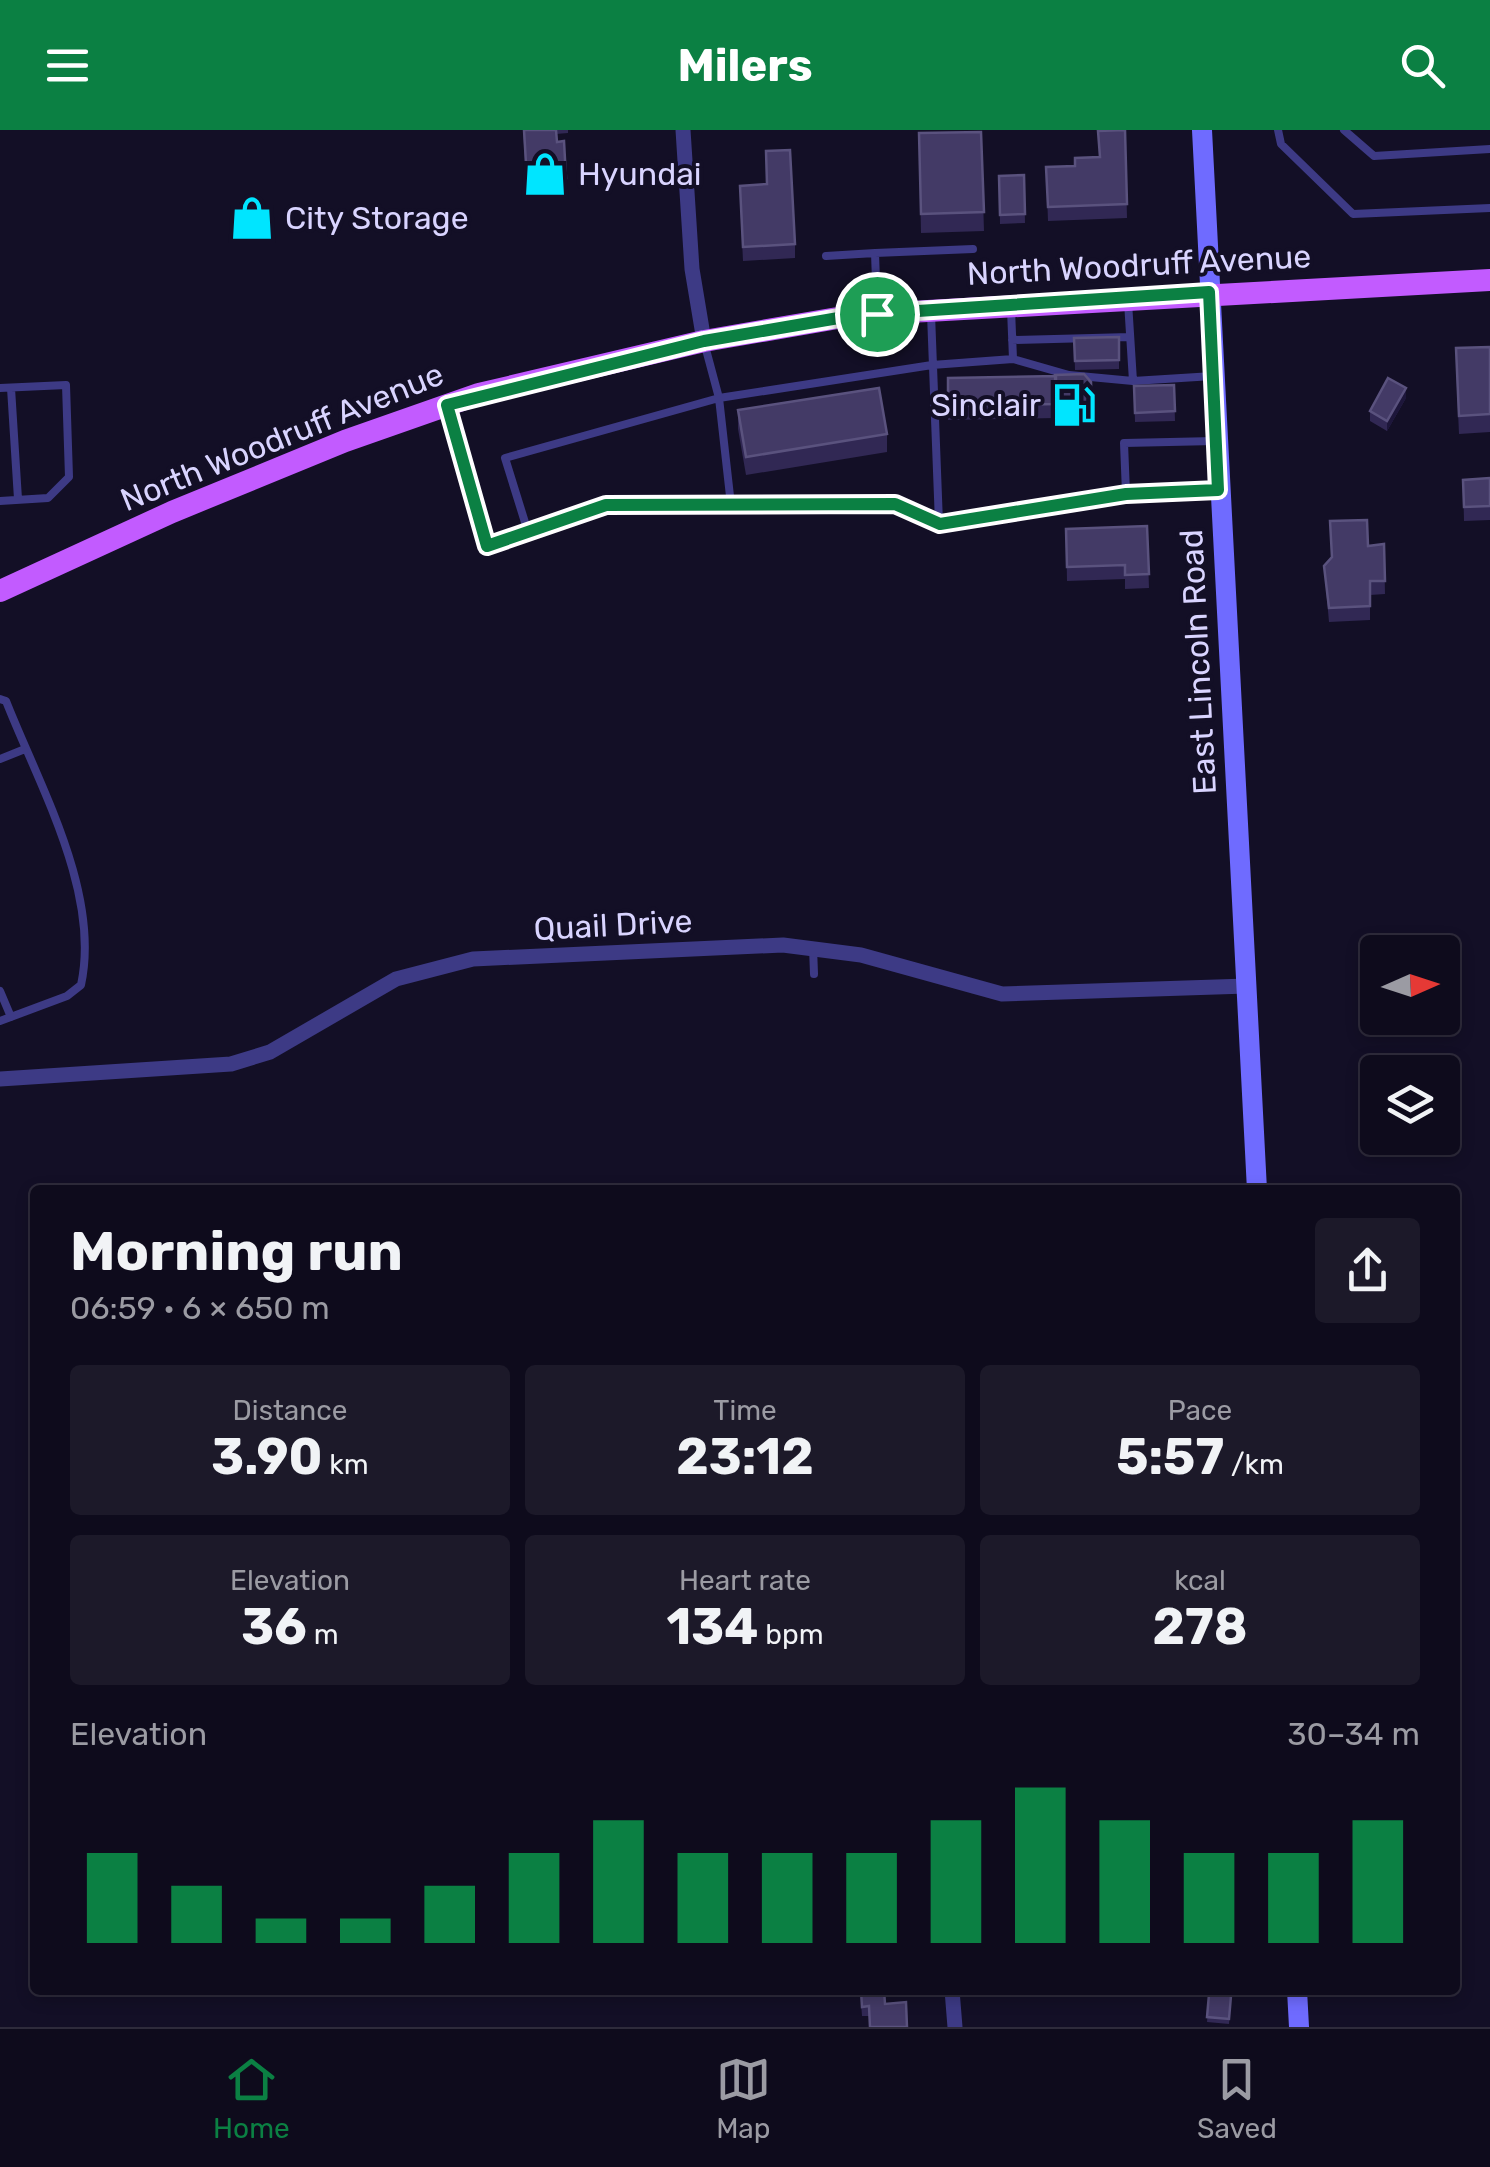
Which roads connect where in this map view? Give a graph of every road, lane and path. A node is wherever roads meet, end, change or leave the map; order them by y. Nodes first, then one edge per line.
1 (683, 130) edge
2 (1202, 130) edge
3 (1278, 130) edge
4 (1344, 130) edge
5 (1490, 149) edge
6 (1490, 208) edge
7 (972, 249) dead end
8 (875, 253) junction
9 (826, 256) dead end
10 (1490, 280) edge
11 (1209, 292) junction
12 (1128, 298) junction
13 (1010, 305) junction
14 (930, 310) junction
15 (877, 314) junction
16 (1130, 336) junction
17 (1012, 340) junction
18 (704, 341) junction
19 (1013, 359) junction
20 (932, 365) junction
21 (1212, 376) junction
22 (1132, 381) junction
23 (0, 388) edge
24 (12, 388) junction
25 (719, 398) junction
26 (447, 405) junction
27 (1215, 441) junction
28 (1218, 490) junction
29 (1126, 494) junction
30 (18, 499) junction
31 (0, 500) edge
32 (731, 505) junction
33 (940, 524) junction
34 (528, 532) junction
35 (0, 591) edge
36 (0, 698) edge
37 (25, 749) junction
38 (0, 760) edge
39 (813, 947) junction
40 (814, 974) dead end
41 (1246, 986) junction
42 (0, 991) edge
43 (11, 1017) junction
44 (0, 1021) edge
45 (0, 1079) edge
46 (1256, 1185) edge
47 (952, 1995) edge
48 (1297, 1995) edge
49 (955, 2027) edge
50 (1299, 2027) edge

1 - 18 street
2 - 11 main road, East Lincoln Road
3 - 6 lane
4 - 5 lane
7 - 8 lane
8 - 9 lane
8 - 15 lane
10 - 11 main road, North Woodruff Avenue
11 - 12 main road, North Woodruff Avenue
11 - 21 main road, East Lincoln Road
12 - 13 main road, North Woodruff Avenue
12 - 16 lane
13 - 14 main road, North Woodruff Avenue
13 - 17 lane
14 - 15 main road, North Woodruff Avenue
14 - 20 lane
15 - 18 main road, North Woodruff Avenue
16 - 17 lane
16 - 22 lane
17 - 19 lane
18 - 25 lane
18 - 26 main road, North Woodruff Avenue
19 - 20 lane
19 - 22 lane
20 - 25 lane
20 - 33 lane
21 - 22 lane
21 - 27 main road, East Lincoln Road
23 - 24 lane
24 - 30 lane
24 - 30 lane
25 - 32 lane
25 - 34 lane
26 - 34 lane
26 - 35 main road, North Woodruff Avenue
27 - 28 main road, East Lincoln Road
27 - 29 lane
28 - 29 lane
28 - 41 main road, East Lincoln Road
29 - 33 lane
30 - 31 lane
32 - 33 lane
32 - 34 lane
36 - 37 lane
37 - 38 lane
37 - 43 lane
39 - 40 lane
39 - 41 street, Quail Drive
39 - 45 street, Quail Drive
41 - 46 main road, East Lincoln Road
42 - 43 lane
43 - 44 lane
47 - 49 street
48 - 50 main road

